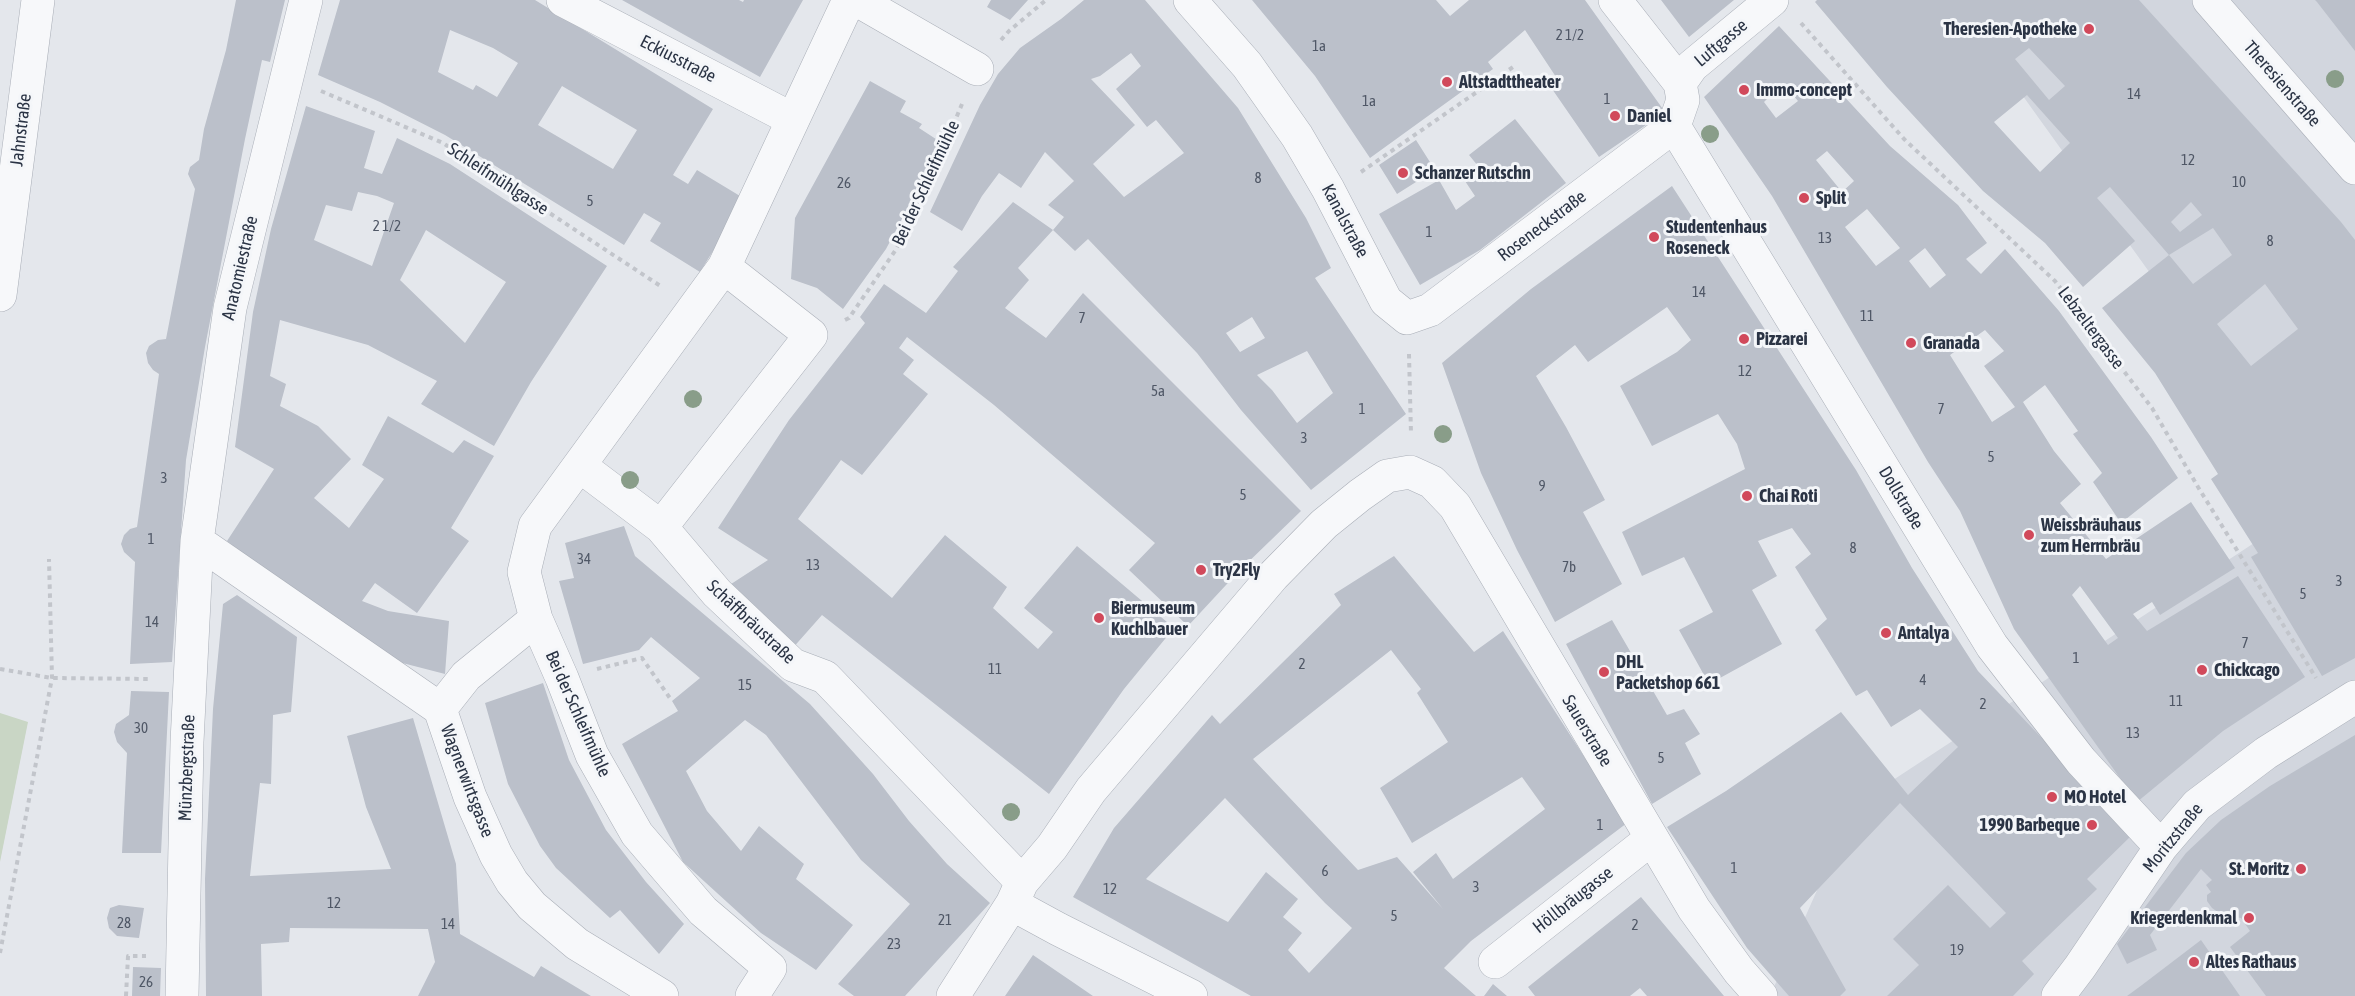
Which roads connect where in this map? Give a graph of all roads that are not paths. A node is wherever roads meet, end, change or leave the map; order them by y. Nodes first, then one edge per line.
1 (38, 0) edge
2 (306, 0) edge
3 (563, 0) edge
4 (849, 0) edge
5 (857, 0) edge
6 (1190, 0) edge
7 (1615, 0) edge
8 (2209, 0) edge
9 (1784, 9) edge
10 (977, 69) road end
11 (1680, 83) junction
12 (792, 119) junction
13 (1674, 126) junction
14 (2355, 168) edge
15 (724, 267) junction
16 (0, 295) edge
17 (1407, 318) joint
18 (580, 466) junction
19 (661, 527) junction
20 (197, 541) junction
21 (536, 619) junction
22 (2345, 703) edge
23 (440, 709) junction
24 (1651, 839) junction
25 (2161, 847) junction
26 (1017, 893) junction
27 (1495, 962) dead end
28 (182, 996) edge
29 (662, 996) edge
30 (752, 996) edge
31 (953, 996) edge
32 (1191, 996) edge
33 (1761, 996) edge
34 (2058, 996) edge

1 - 16 street, Jahnstraße
2 - 20 street, Anatomiestraße
3 - 12 street, Eckiusstraße
4 - 12 street, Bei der Schleifmühle
5 - 10 street
6 - 17 street, Kanalstraße
7 - 11 street
8 - 14 street, Theresienstraße
9 - 11 street, Luftgasse
11 - 13 street, Luftgasse
12 - 15 street, Bei der Schleifmühle
13 - 17 street, Roseneckstraße
13 - 25 street, Dollstraße
15 - 18 street, Bei der Schleifmühle
15 - 19 street
18 - 19 street, Schäffbräustraße
18 - 21 street, Bei der Schleifmühle
19 - 26 street, Schäffbräustraße
20 - 23 street, Wagnerwirtsgasse
20 - 28 street, Münzbergstraße
21 - 23 street
21 - 30 street, Bei der Schleifmühle
22 - 25 street, Moritzstraße
23 - 29 street, Wagnerwirtsgasse
24 - 26 street, Sauerstraße
24 - 27 street, Höllbräugasse
24 - 33 street, Sauerstraße
25 - 34 street, Moritzstraße
26 - 31 street
26 - 32 street, Schäffbräustraße

